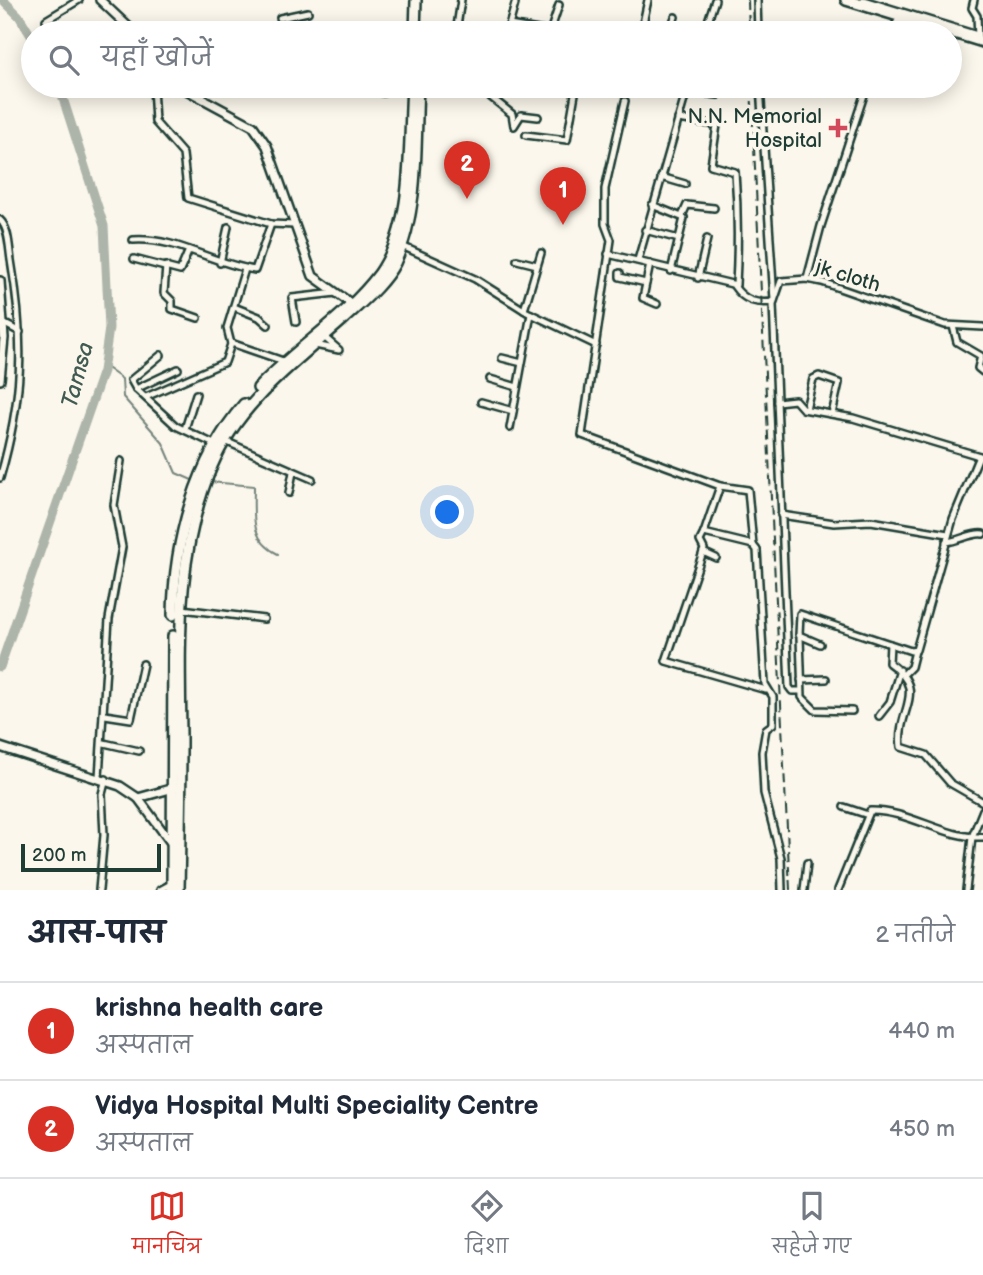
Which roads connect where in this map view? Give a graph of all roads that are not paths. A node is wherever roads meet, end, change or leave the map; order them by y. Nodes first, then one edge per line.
1 (79, 0) edge
2 (100, 0) edge
3 (416, 0) edge
4 (422, 0) edge
5 (461, 0) edge
6 (648, 0) edge
7 (715, 0) edge
8 (757, 0) edge
9 (846, 0) edge
10 (863, 0) edge
11 (974, 0) edge
12 (515, 4) dead end
13 (559, 5) dead end
14 (307, 12) dead end
15 (675, 17) dead end
16 (280, 18) dead end
17 (46, 20) dead end
18 (122, 21) edge
19 (419, 21) edge
20 (421, 21) edge
21 (458, 21) edge
22 (510, 21) edge
23 (556, 21) edge
24 (644, 21) edge
25 (674, 21) edge
26 (708, 21) edge
27 (758, 21) edge
28 (911, 21) edge
29 (926, 21) edge
30 (962, 33) edge
31 (962, 36) edge
32 (980, 39) edge
33 (154, 98) edge
34 (202, 98) edge
35 (411, 98) edge
36 (417, 98) edge
37 (492, 98) edge
38 (574, 98) edge
39 (684, 98) edge
40 (761, 98) edge
41 (863, 98) edge
42 (625, 101) dead end
43 (538, 117) dead end
44 (678, 119) junction
45 (526, 135) dead end
46 (661, 177) junction
47 (685, 184) dead end
48 (652, 205) junction
49 (714, 208) dead end
50 (682, 216) junction
51 (0, 220) edge
52 (271, 224) junction
53 (294, 225) junction
54 (228, 227) dead end
55 (645, 230) junction
56 (679, 239) junction
57 (706, 239) dead end
58 (133, 240) dead end
59 (402, 246) junction
60 (189, 250) junction
61 (541, 253) dead end
62 (608, 254) junction
63 (134, 259) dead end
64 (517, 260) dead end
65 (638, 260) junction
66 (220, 263) junction
67 (650, 264) junction
68 (537, 265) junction
69 (166, 266) junction
70 (245, 269) junction
71 (671, 271) junction
72 (620, 273) dead end
73 (698, 278) junction
74 (807, 279) junction
75 (0, 281) edge
76 (646, 283) junction
77 (734, 286) junction
78 (336, 293) junction
79 (774, 301) junction
80 (657, 304) dead end
81 (354, 305) junction
82 (234, 307) junction
83 (524, 310) junction
84 (531, 314) junction
85 (198, 318) dead end
86 (296, 322) dead end
87 (2, 323) edge
88 (268, 325) dead end
89 (953, 326) junction
90 (983, 327) edge
91 (20, 332) junction
92 (324, 337) junction
93 (231, 343) junction
94 (314, 345) junction
95 (596, 345) junction
96 (161, 355) dead end
97 (502, 358) dead end
98 (286, 362) junction
99 (522, 363) junction
100 (178, 369) dead end
101 (983, 372) edge
102 (489, 379) dead end
103 (0, 380) edge
104 (517, 387) junction
105 (136, 389) junction
106 (196, 394) dead end
107 (146, 397) junction
108 (481, 402) dead end
109 (777, 402) junction
110 (806, 410) junction
111 (513, 411) junction
112 (832, 414) junction
113 (510, 428) dead end
114 (185, 429) junction
115 (225, 441) junction
116 (215, 444) junction
117 (981, 457) edge
118 (121, 461) dead end
119 (293, 472) junction
120 (0, 478) edge
121 (312, 480) dead end
122 (720, 486) junction
123 (289, 493) dead end
124 (781, 515) junction
125 (704, 533) junction
126 (948, 534) junction
127 (983, 534) edge
128 (946, 542) junction
129 (753, 545) junction
130 (703, 552) junction
131 (716, 558) dead end
132 (179, 609) junction
133 (264, 619) dead end
134 (800, 637) junction
135 (820, 644) dead end
136 (890, 644) junction
137 (915, 651) junction
138 (143, 664) dead end
139 (903, 671) junction
140 (826, 679) dead end
141 (801, 680) junction
142 (766, 690) junction
143 (801, 691) junction
144 (852, 711) dead end
145 (105, 715) junction
146 (879, 716) dead end
147 (104, 743) junction
148 (0, 747) edge
149 (139, 751) dead end
150 (103, 778) junction
151 (177, 787) junction
152 (138, 798) junction
153 (983, 802) edge
154 (844, 807) dead end
155 (868, 815) junction
156 (980, 815) edge
157 (972, 837) junction
158 (983, 837) edge
159 (173, 846) junction
160 (180, 854) junction
161 (807, 863) dead end
162 (175, 888) edge
163 (99, 890) edge
164 (160, 890) edge
165 (782, 890) edge
166 (804, 890) edge
167 (838, 890) edge
168 (966, 890) edge

1 - 17 street
2 - 18 street
3 - 19 main road
4 - 20 main road
5 - 21 street
6 - 24 street
7 - 26 street
8 - 27 street
9 - 28 main road
10 - 29 street
11 - 32 street
12 - 22 street
13 - 23 street
14 - 16 street
15 - 25 street
30 - 32 street
31 - 32 main road
33 - 52 street
34 - 53 street
35 - 81 main road
36 - 59 main road
37 - 43 street
38 - 45 street
39 - 44 street
40 - 79 street
41 - 74 street
42 - 62 street
44 - 46 street
44 - 77 street
46 - 47 street
46 - 48 street
48 - 50 street
48 - 55 street
49 - 50 street
50 - 56 street
51 - 91 street
52 - 53 street
52 - 70 street
53 - 78 street
54 - 66 street
55 - 56 street
55 - 65 street
56 - 71 street
57 - 73 street
58 - 60 street
59 - 81 main road
59 - 83 street
60 - 66 street
60 - 69 street
61 - 68 street
62 - 65 street
62 - 95 street
63 - 69 street
64 - 68 street
65 - 67 street
66 - 70 street
67 - 71 street
67 - 76 street
68 - 83 street
69 - 85 street
70 - 82 street
71 - 73 street
72 - 76 street
73 - 77 street
74 - 79 street, jk cloth
74 - 89 street, jk cloth
75 - 87 street
76 - 80 street
77 - 79 street
78 - 81 street
78 - 86 street
79 - 109 street
81 - 92 main road
81 - 98 main road
82 - 88 street
82 - 93 street
83 - 84 street
84 - 95 street
84 - 99 street
87 - 91 street
87 - 103 street
89 - 90 street, jk cloth
89 - 101 street
91 - 120 street
92 - 94 main road
92 - 94 street
93 - 98 street
93 - 107 street
94 - 115 main road
95 - 122 street
96 - 105 street
97 - 99 street
98 - 116 main road
99 - 104 street
100 - 105 street
102 - 104 street
104 - 111 street
105 - 107 street
106 - 114 street
107 - 114 street
108 - 111 street
109 - 110 street
109 - 124 street
110 - 112 street
110 - 112 street
111 - 113 street
112 - 117 street
114 - 116 street
115 - 119 street
115 - 132 main road
116 - 151 main road
117 - 126 street
118 - 145 street
119 - 121 street
119 - 123 street
122 - 125 street
122 - 129 street
124 - 126 street
124 - 143 street
125 - 129 street
125 - 130 street
126 - 128 street
127 - 128 street
128 - 137 street
129 - 142 street
130 - 131 street
130 - 142 street
132 - 133 street
132 - 151 main road
134 - 135 street
134 - 136 street
134 - 141 street
136 - 137 street
136 - 139 street
137 - 139 street
138 - 145 street
139 - 146 street
139 - 153 street
140 - 141 street
141 - 143 street
142 - 165 street
143 - 144 street
145 - 147 street
147 - 149 street
147 - 150 street
148 - 150 street
150 - 152 street
150 - 163 street
151 - 152 street
151 - 159 main road
151 - 160 main road
152 - 159 street
154 - 155 street
155 - 157 street
155 - 167 street
156 - 157 street
157 - 158 street
157 - 168 street
159 - 160 street
159 - 162 main road
160 - 162 main road
161 - 166 street
162 - 164 street

